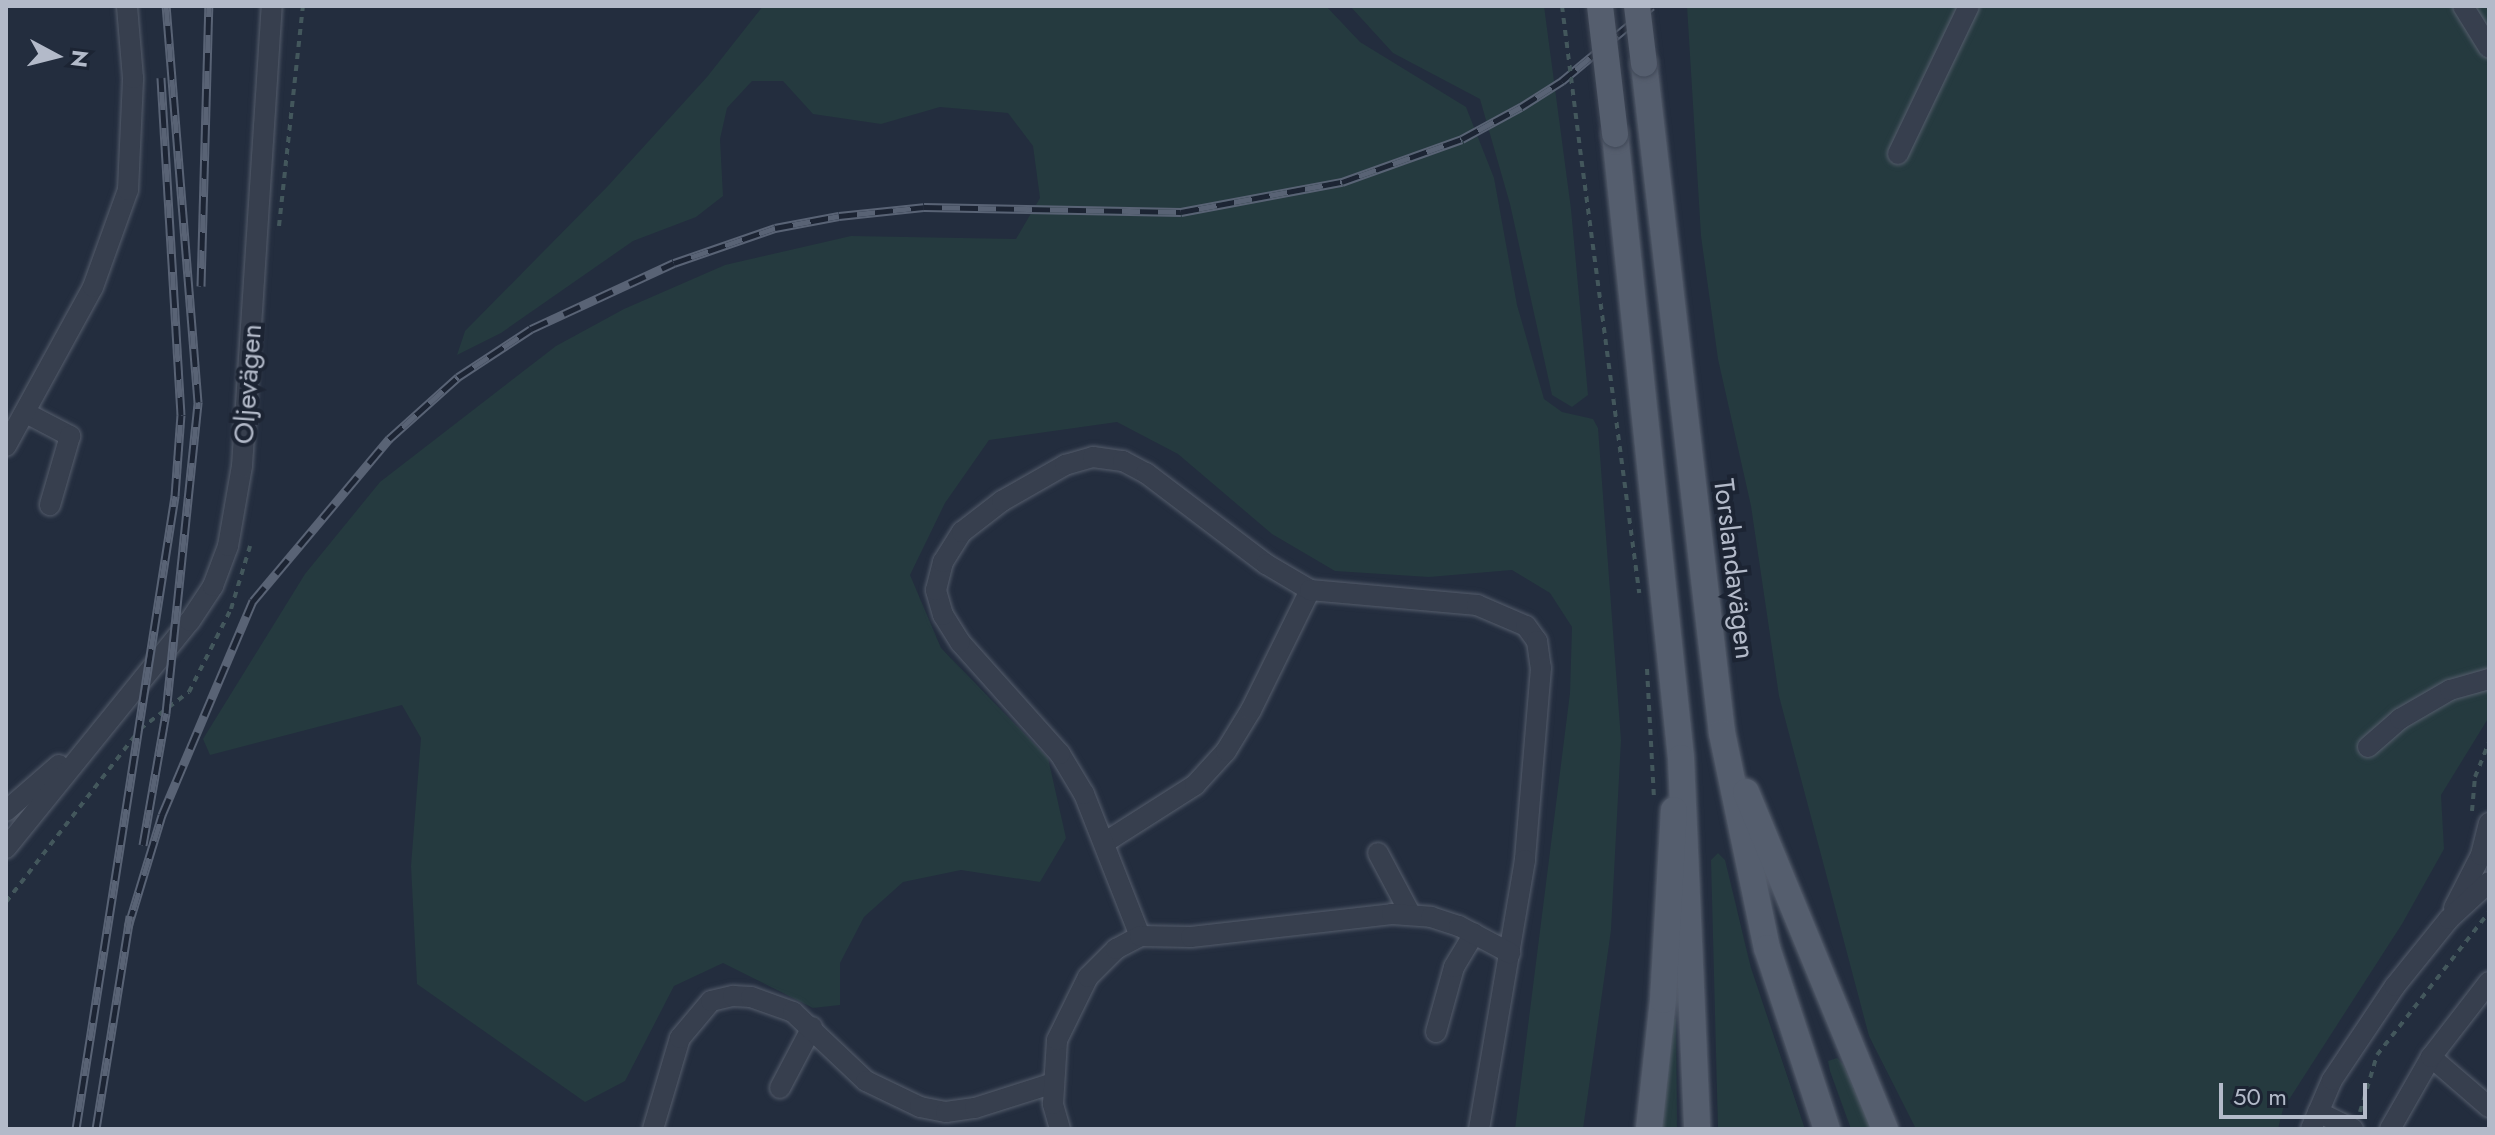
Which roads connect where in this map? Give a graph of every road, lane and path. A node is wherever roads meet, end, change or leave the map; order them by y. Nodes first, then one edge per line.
1 (127, 6) edge
2 (272, 6) edge
3 (303, 6) edge
4 (1562, 6) edge
5 (1600, 6) edge
6 (1637, 6) edge
7 (1645, 6) edge
8 (1969, 6) edge
9 (2463, 6) edge
10 (2489, 48) edge
11 (1644, 64) junction
12 (1898, 154) dead end
13 (278, 238) dead end
14 (26, 413) junction
15 (6, 446) edge
16 (50, 505) dead end
17 (252, 533) dead end
18 (1310, 590) junction
19 (1640, 603) dead end
20 (1646, 663) dead end
21 (2489, 679) edge
22 (105, 720) junction
23 (1722, 733) junction
24 (2489, 742) edge
25 (2368, 747) dead end
26 (1681, 758) junction
27 (57, 766) junction
28 (6, 791) edge
29 (6, 811) edge
30 (1654, 815) dead end
31 (2479, 822) edge
32 (1104, 843) junction
33 (6, 848) edge
34 (1378, 853) dead end
35 (2489, 882) edge
36 (6, 902) edge
37 (2489, 912) edge
38 (1411, 915) junction
39 (2449, 919) junction
40 (1474, 934) junction
41 (1140, 936) junction
42 (1510, 953) junction
43 (2489, 982) edge
44 (812, 1027) junction
45 (1436, 1032) dead end
46 (2431, 1057) junction
47 (1054, 1083) junction
48 (780, 1088) dead end
49 (2363, 1105) dead end
50 (2489, 1107) edge
51 (2314, 1120) edge
52 (653, 1129) edge
53 (1058, 1129) edge
54 (1479, 1129) edge
55 (1649, 1129) edge
56 (1697, 1129) edge
57 (1827, 1129) edge
58 (1885, 1129) edge
59 (2353, 1129) edge
60 (2390, 1129) edge

1 - 14 street
2 - 22 street, Oljevägen
3 - 13 path
4 - 19 path, bridge
5 - 26 main road, bridge
6 - 11 main road, Torslandavägen, bridge
7 - 11 main road, bridge
8 - 12 street
9 - 10 street
11 - 23 main road, Torslandavägen
14 - 15 street
14 - 16 street
17 - 36 path
18 - 32 street
18 - 32 street
18 - 42 street
20 - 30 path
21 - 25 street
22 - 27 street, Oljevägen
22 - 33 street, Oljevägen
23 - 57 main road, Torslandavägen
23 - 58 main road
24 - 31 path
26 - 55 main road
26 - 56 main road
27 - 28 street, Oljevägen
27 - 29 street, Oljevägen
31 - 39 street
32 - 41 street
34 - 38 street
35 - 39 street
37 - 49 path
38 - 40 street
38 - 41 street
39 - 51 street
40 - 42 street
40 - 45 street
41 - 47 street
42 - 54 street
43 - 46 street
44 - 47 street
44 - 48 street
44 - 52 street
46 - 50 street
46 - 60 street
47 - 53 street
51 - 59 street

